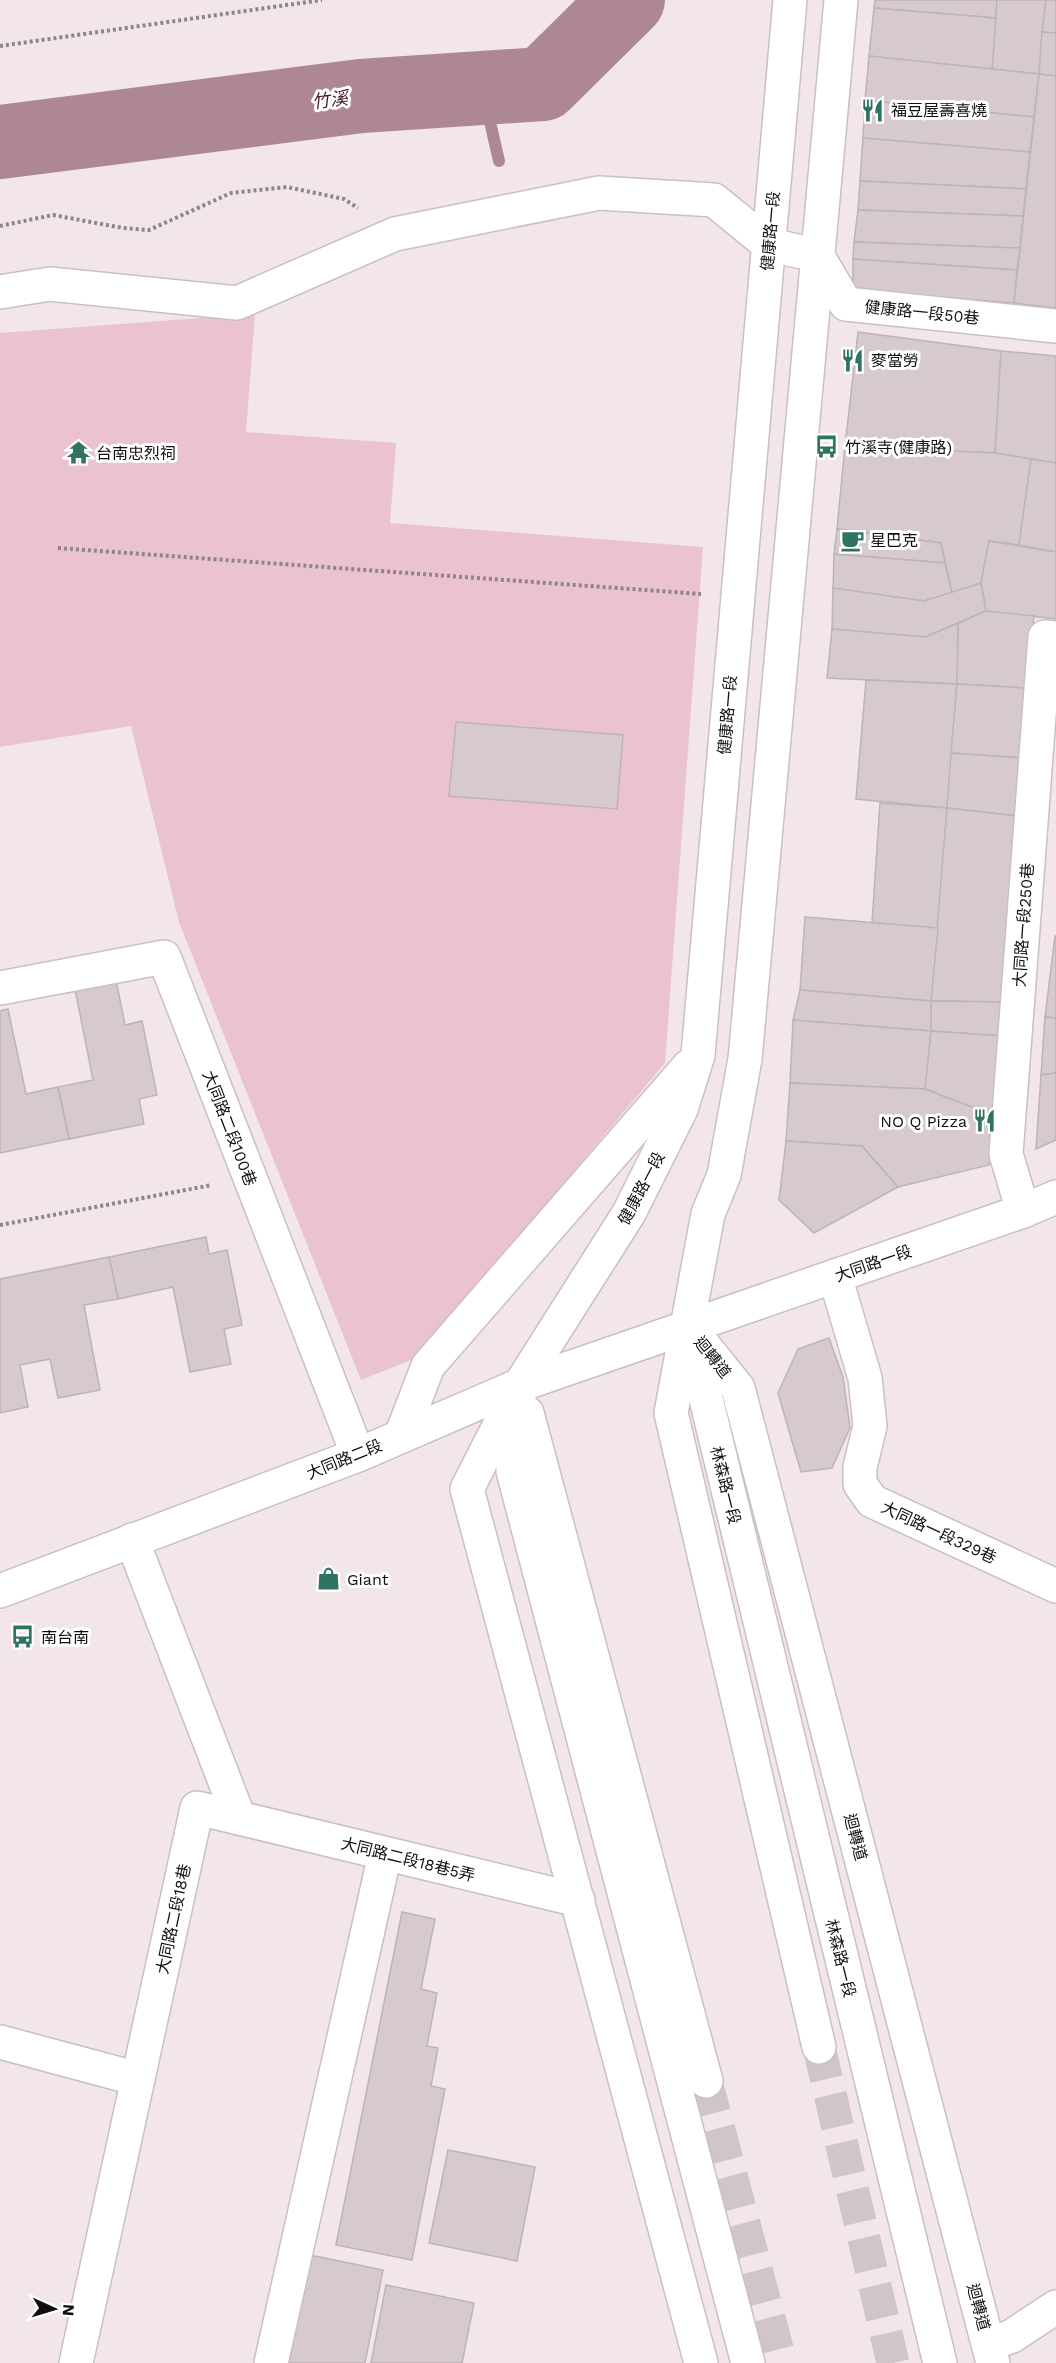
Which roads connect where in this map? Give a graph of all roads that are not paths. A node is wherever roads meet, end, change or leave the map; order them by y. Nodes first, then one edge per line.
1 (790, 0) edge
2 (841, 0) edge
3 (769, 245) junction
4 (817, 255) junction
5 (0, 292) edge
6 (1056, 326) edge
7 (1051, 638) edge
8 (0, 988) edge
9 (698, 1055) junction
10 (1056, 1197) edge
11 (1023, 1211) junction
12 (835, 1276) junction
13 (688, 1326) junction
14 (520, 1385) junction
15 (401, 1436) junction
16 (358, 1455) junction
17 (132, 1540) junction
18 (1056, 1586) edge
19 (0, 1591) edge
20 (239, 1818) junction
21 (385, 1854) junction
22 (578, 1900) junction
23 (0, 2042) edge
24 (819, 2047) tunnel mouth
25 (138, 2079) junction
26 (706, 2081) tunnel mouth
27 (1056, 2307) edge
28 (991, 2354) edge
29 (76, 2363) edge
30 (270, 2363) edge
31 (700, 2363) edge
32 (748, 2363) edge
33 (940, 2363) edge

1 - 3 street, 健康路一段
2 - 4 street
3 - 4 street
3 - 5 street
3 - 9 street, 健康路一段
4 - 6 street, 健康路一段50巷
4 - 13 street
7 - 11 street, 大同路一段250巷
8 - 16 street, 大同路二段100巷
9 - 14 street, 健康路一段
9 - 15 street
10 - 11 street, 大同路一段
11 - 12 street, 大同路一段
12 - 13 street, 大同路一段
12 - 18 street, 大同路一段329巷
13 - 14 street, 大同路二段
13 - 24 street
13 - 28 street, 迴轉道
13 - 33 street, 林森路一段
14 - 15 street, 大同路二段
14 - 22 street
14 - 26 street
14 - 32 street
15 - 16 street, 大同路二段
16 - 17 street, 大同路二段
17 - 19 street, 大同路二段
17 - 20 street
20 - 21 street, 大同路二段18巷5弄
20 - 25 street, 大同路二段18巷
21 - 22 street, 大同路二段18巷5弄
21 - 30 street
22 - 31 street
23 - 25 street
25 - 29 street, 大同路二段18巷
27 - 28 street

